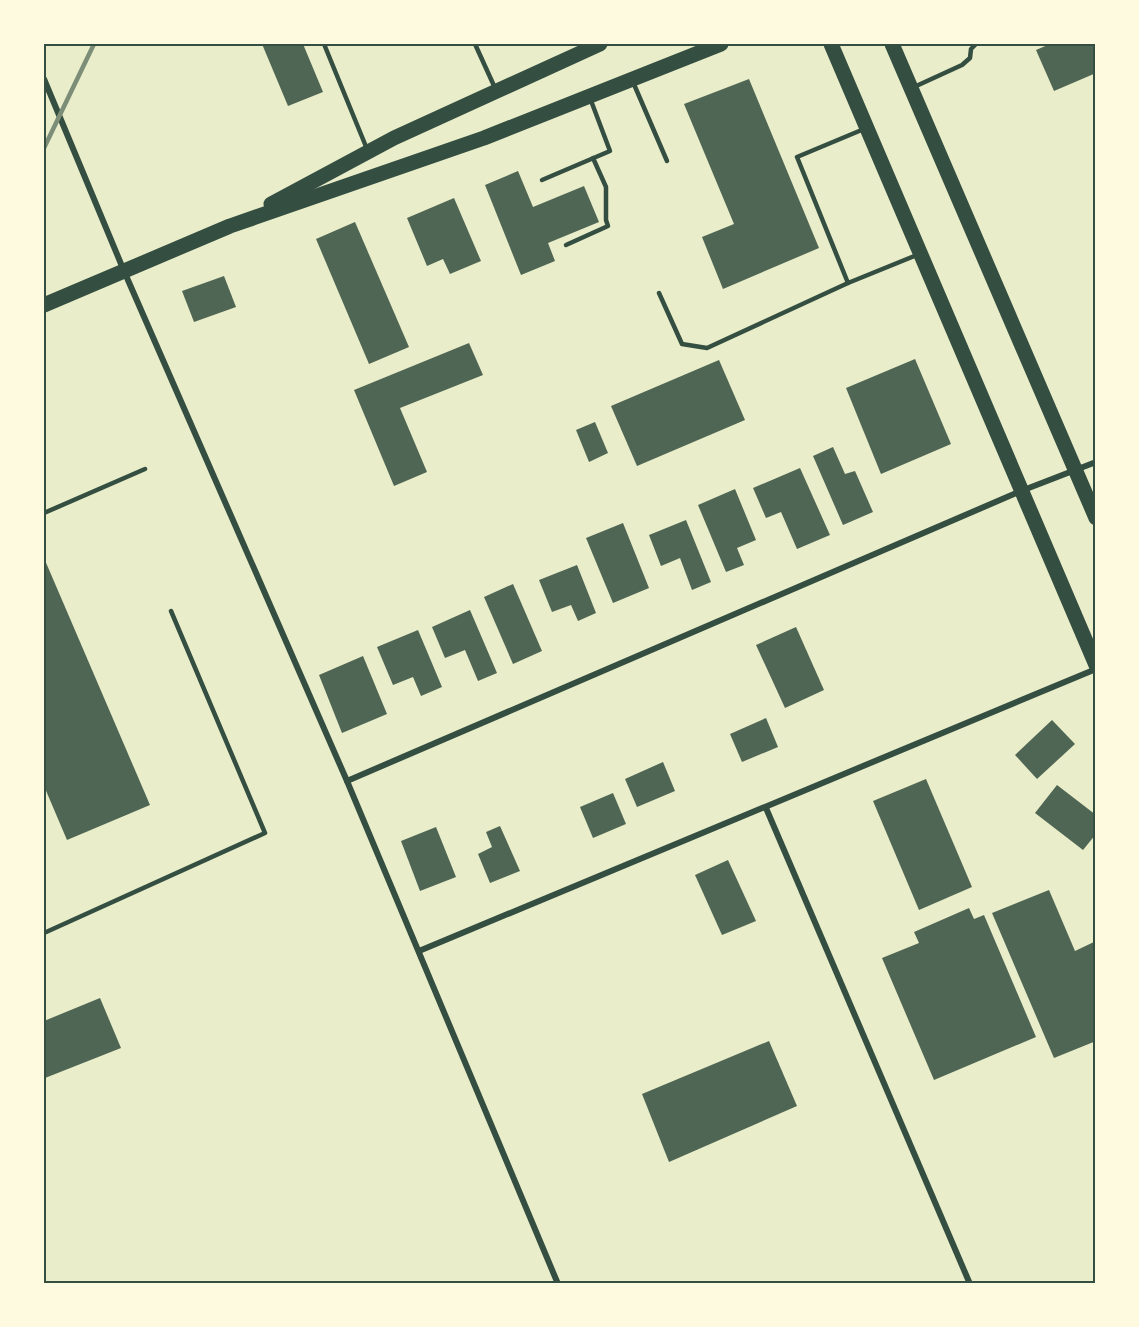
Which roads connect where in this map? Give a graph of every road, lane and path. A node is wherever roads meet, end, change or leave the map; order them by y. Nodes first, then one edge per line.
1 (324, 44) edge
2 (475, 44) edge
3 (600, 44) edge
4 (721, 44) edge
5 (831, 44) edge
6 (892, 44) edge
7 (976, 44) edge
8 (44, 79) edge
9 (632, 79) junction
10 (911, 88) junction
11 (496, 91) junction
12 (589, 96) junction
13 (866, 128) junction
14 (368, 152) junction
15 (593, 158) junction
16 (667, 161) dead end
17 (542, 180) dead end
18 (230, 226) junction
19 (566, 245) dead end
20 (920, 254) junction
21 (124, 271) junction
22 (848, 283) junction
23 (659, 293) dead end
24 (44, 305) edge
25 (1095, 462) edge
26 (145, 469) dead end
27 (1075, 469) junction
28 (1021, 491) junction
29 (44, 513) edge
30 (1095, 518) edge
31 (171, 611) dead end
32 (1095, 667) edge
33 (347, 781) junction
34 (766, 808) junction
35 (44, 933) edge
36 (418, 951) junction
37 (558, 1284) edge
38 (970, 1284) edge

1 - 14 lane
2 - 11 lane
3 - 11 main road
4 - 9 main road
5 - 13 main road
6 - 10 main road
7 - 10 lane
8 - 21 street
9 - 12 main road
9 - 16 lane
10 - 27 main road
11 - 14 main road
12 - 15 lane
12 - 18 main road
13 - 20 main road
13 - 22 lane
14 - 18 main road
15 - 17 lane
15 - 19 lane
18 - 21 main road
20 - 22 lane
20 - 28 main road
21 - 24 main road
21 - 33 street
22 - 23 lane
25 - 27 street
26 - 29 lane
27 - 28 street
27 - 30 main road
28 - 32 main road
28 - 33 street
31 - 35 lane
32 - 34 street
33 - 36 street
34 - 36 street
34 - 38 street
36 - 37 street

